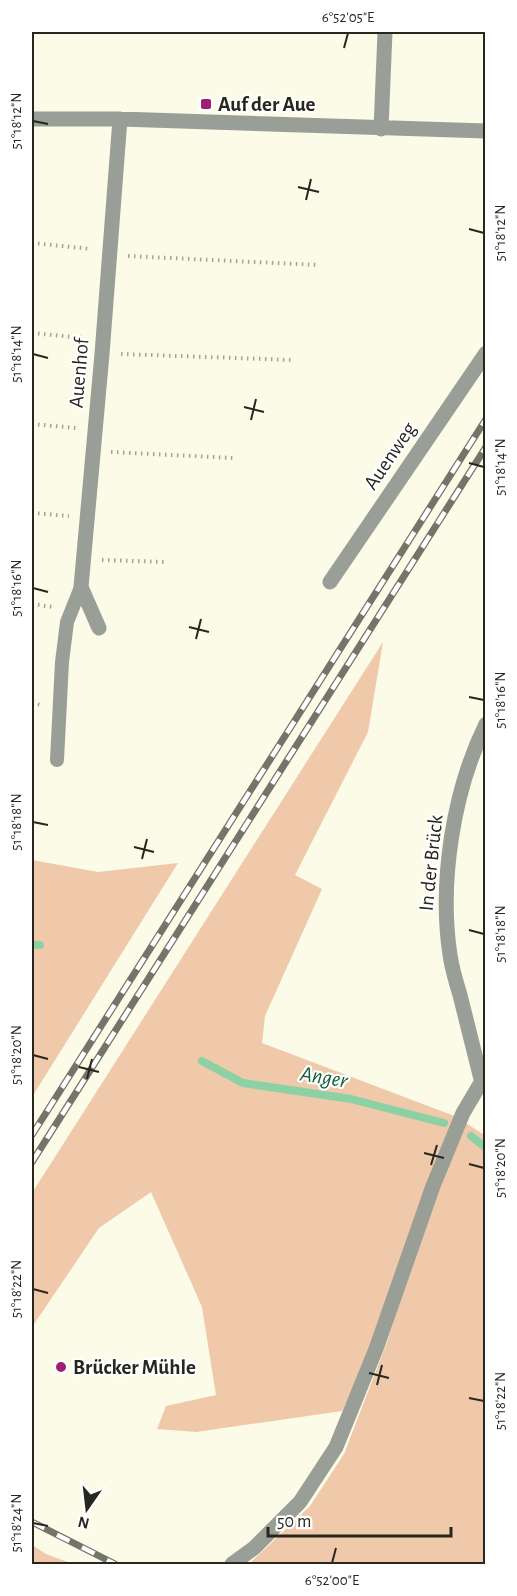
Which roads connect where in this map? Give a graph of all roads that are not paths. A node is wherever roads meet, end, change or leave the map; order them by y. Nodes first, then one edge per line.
1 (385, 32) edge
2 (32, 118) edge
3 (120, 119) junction
4 (381, 129) junction
5 (486, 131) edge
6 (486, 353) edge
7 (330, 582) dead end
8 (81, 588) junction
9 (99, 628) dead end
10 (486, 724) edge
11 (57, 760) dead end
12 (483, 1076) edge
13 (232, 1564) edge

1 - 4 street
2 - 3 street
3 - 4 street
3 - 8 street, Auenhof
4 - 5 street
6 - 7 street, Auenweg
8 - 9 street
8 - 11 lane
10 - 12 street, In der Brück
12 - 13 street

